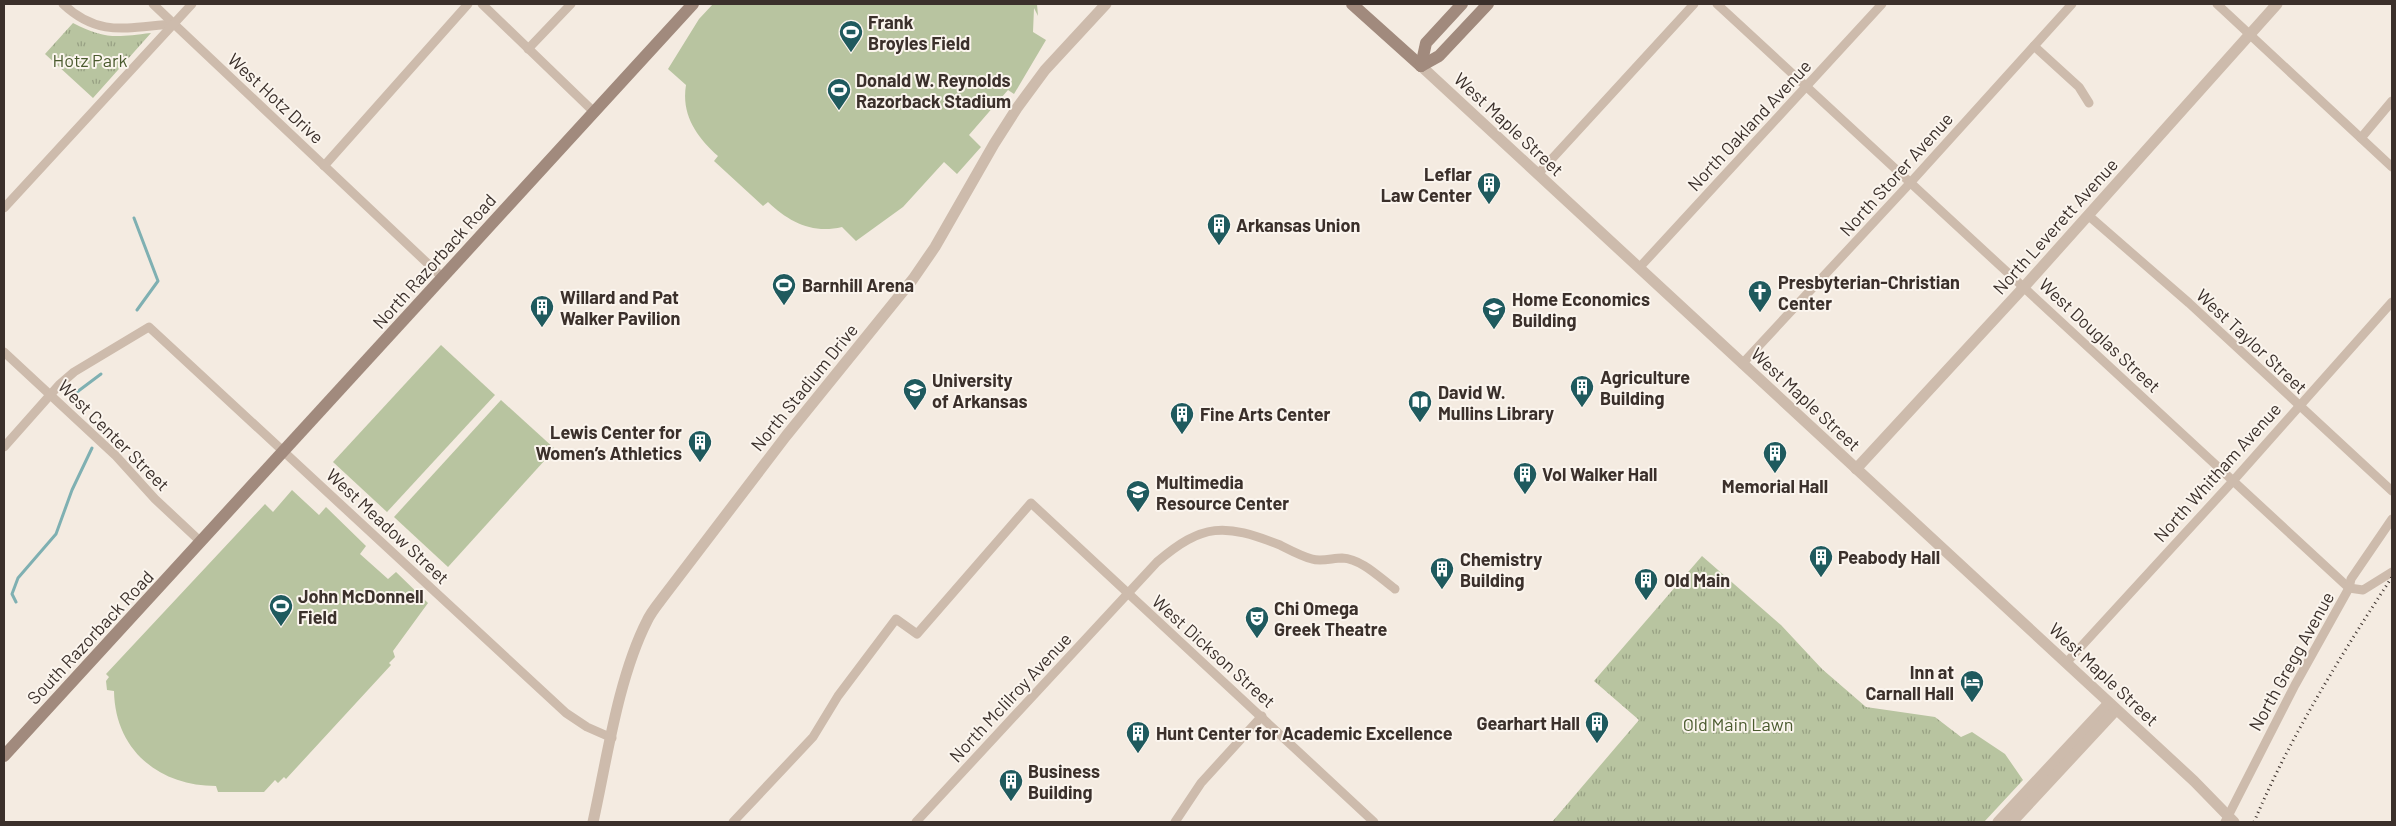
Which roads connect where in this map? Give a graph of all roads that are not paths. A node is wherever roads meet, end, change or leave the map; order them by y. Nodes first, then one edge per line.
1 (63, 4) edge
2 (153, 4) edge
3 (192, 4) edge
4 (468, 4) edge
5 (482, 4) edge
6 (571, 4) edge
7 (693, 4) edge
8 (1106, 4) edge
9 (1352, 4) edge
10 (1462, 4) edge
11 (1488, 4) edge
12 (1694, 4) edge
13 (1717, 4) edge
14 (1882, 4) edge
15 (2072, 4) edge
16 (2217, 4) edge
17 (2277, 4) edge
18 (174, 24) junction
19 (2250, 34) junction
20 (2034, 46) junction
21 (528, 49) junction
22 (1421, 66) junction
23 (1806, 86) junction
24 (2392, 101) edge
25 (2089, 103) dead end
26 (594, 112) junction
27 (2361, 138) junction
28 (324, 166) junction
29 (2392, 167) edge
30 (1538, 174) junction
31 (1911, 182) junction
32 (4, 208) edge
33 (2088, 216) junction
34 (1639, 268) junction
35 (442, 277) junction
36 (2024, 286) junction
37 (2392, 302) edge
38 (4, 352) edge
39 (1742, 364) junction
40 (51, 395) junction
41 (2298, 406) junction
42 (4, 447) edge
43 (284, 452) junction
44 (1856, 469) junction
45 (2233, 481) junction
46 (2392, 491) edge
47 (2392, 519) edge
48 (201, 542) junction
49 (2392, 572) edge
50 (2349, 588) junction
51 (1395, 589) dead end
52 (1127, 594) junction
53 (2066, 663) junction
54 (2113, 706) junction
55 (1262, 716) junction
56 (612, 738) junction
57 (4, 756) edge
58 (2228, 820) edge
59 (2008, 821) edge
60 (593, 822) edge
61 (733, 822) edge
62 (916, 822) edge
63 (1175, 822) edge
64 (1374, 822) edge

1 - 18 street
2 - 18 street, West Hotz Drive
3 - 18 street
4 - 28 street
5 - 21 street
6 - 21 street
7 - 26 main road, North Razorback Road
8 - 56 street, North Stadium Drive
9 - 22 main road, West Maple Street
10 - 22 main road
11 - 22 main road
12 - 30 street
13 - 23 street, West Douglas Street
14 - 23 street, North Oakland Avenue
15 - 20 street, North Storer Avenue
16 - 19 street
17 - 19 street, North Leverett Avenue
18 - 28 street, West Hotz Drive
18 - 32 street
19 - 27 street
19 - 33 street, North Leverett Avenue
20 - 25 street
20 - 31 street, North Storer Avenue
21 - 26 street
22 - 30 street, West Maple Street
23 - 31 street, West Douglas Street
23 - 34 street, North Oakland Avenue
24 - 27 street
26 - 35 main road, North Razorback Road
27 - 29 street
28 - 35 street, West Hotz Drive
30 - 34 street, West Maple Street
31 - 36 street, West Douglas Street
31 - 39 street, North Storer Avenue
33 - 36 street, North Leverett Avenue
33 - 41 street, West Taylor Street
34 - 39 street, West Maple Street
35 - 43 main road, North Razorback Road
36 - 44 street, North Leverett Avenue
36 - 45 street, West Douglas Street
37 - 41 street, North Whitham Avenue
38 - 40 street, West Center Street
39 - 44 street, West Maple Street
40 - 42 street
40 - 43 street, West Meadow Street
40 - 48 street, West Center Street
41 - 45 street, North Whitham Avenue
41 - 46 street, West Taylor Street
43 - 48 main road, North Razorback Road
43 - 56 street, West Meadow Street
44 - 53 street, West Maple Street
45 - 50 street, West Douglas Street
45 - 53 street, North Whitham Avenue
47 - 50 street, North Gregg Avenue
48 - 57 main road, South Razorback Road
49 - 50 street
50 - 58 street, North Gregg Avenue
51 - 52 street, North McIilroy Avenue
52 - 55 street, West Dickson Street
52 - 61 street, West Dickson Street
52 - 62 street, North McIilroy Avenue
53 - 54 street, West Maple Street
54 - 58 street, West Maple Street
54 - 59 street
55 - 63 street
55 - 64 street, West Dickson Street
56 - 60 street, North Stadium Drive

